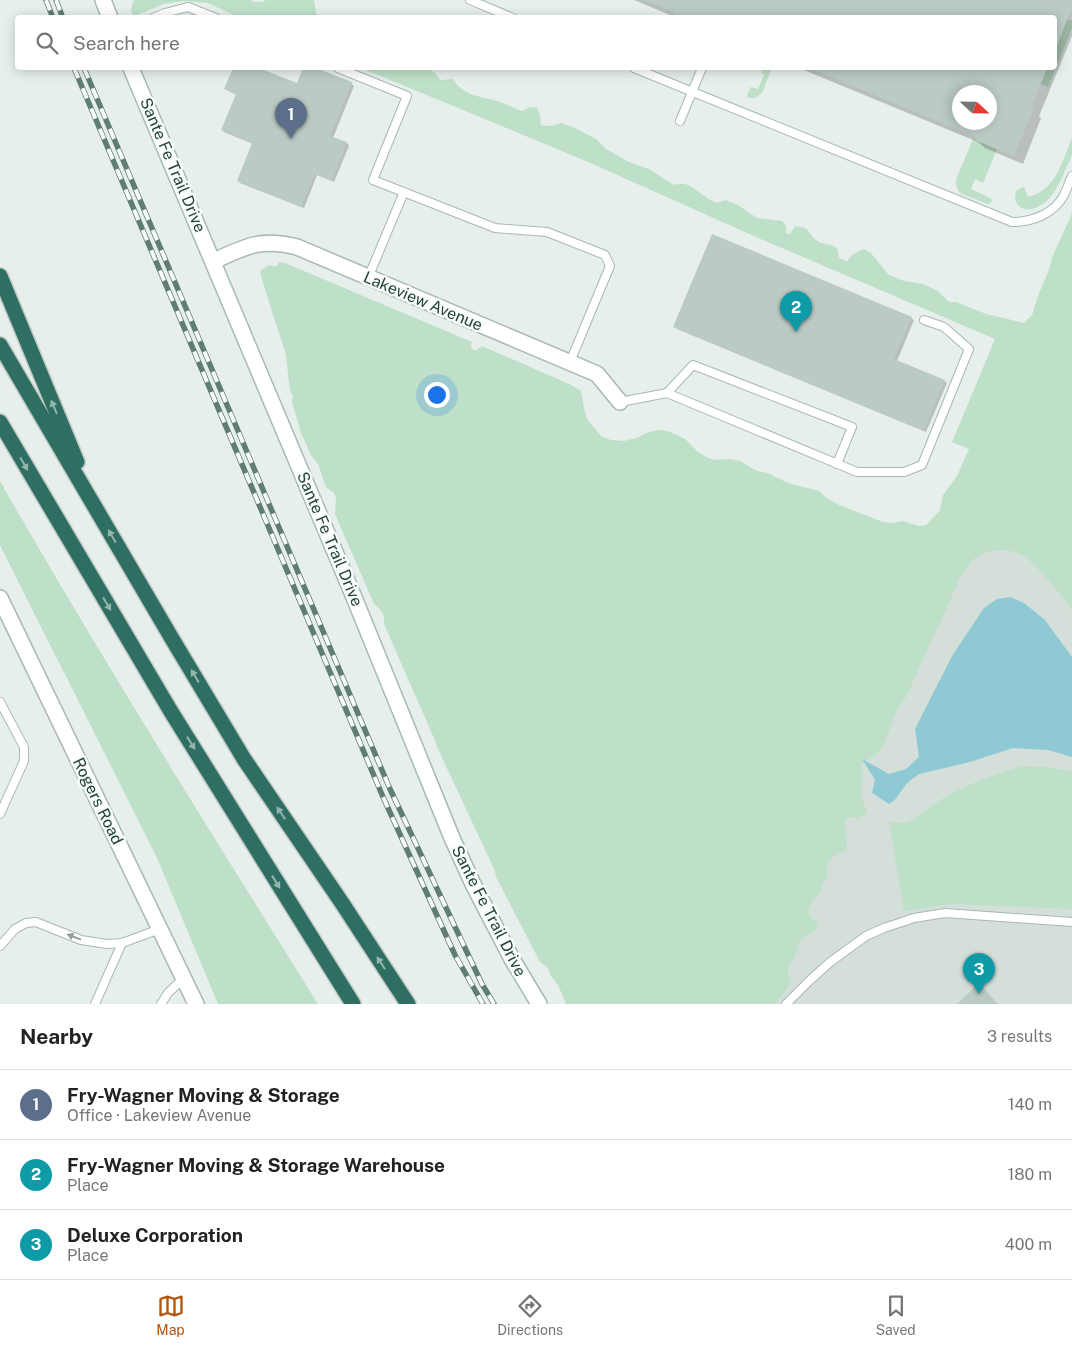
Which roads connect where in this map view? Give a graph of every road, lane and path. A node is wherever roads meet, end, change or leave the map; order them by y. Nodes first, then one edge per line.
1 (103, 0) edge
2 (470, 0) edge
3 (109, 15) edge
4 (159, 15) edge
5 (208, 15) edge
6 (506, 15) edge
7 (132, 70) edge
8 (343, 70) edge
9 (639, 70) edge
10 (701, 70) edge
11 (692, 92) junction
12 (680, 121) dead end
13 (1072, 176) edge
14 (404, 192) junction
15 (214, 261) junction
16 (0, 276) edge
17 (368, 278) junction
18 (924, 320) dead end
19 (0, 345) edge
20 (570, 362) junction
21 (667, 393) junction
22 (620, 402) joint
23 (0, 422) edge
24 (837, 464) junction
25 (100, 516) junction
26 (2, 605) edge
27 (0, 702) edge
28 (0, 814) edge
29 (1072, 922) edge
30 (160, 928) junction
31 (122, 943) junction
32 (0, 946) edge
33 (184, 978) junction
34 (95, 1004) edge
35 (161, 1004) edge
36 (196, 1004) edge
37 (353, 1004) edge
38 (408, 1004) edge
39 (539, 1004) edge
40 (786, 1004) edge

1 - 3 main road
2 - 6 lane
4 - 5 lane
7 - 15 main road, Sante Fe Trail Drive
8 - 14 lane
9 - 11 lane
10 - 11 lane
11 - 12 lane
11 - 13 lane
14 - 17 lane
14 - 20 lane
15 - 17 main road, Lakeview Avenue
15 - 39 main road, Sante Fe Trail Drive
25 -> 16 highway
17 - 20 main road, Lakeview Avenue
18 - 24 lane
19 - 25 highway
20 - 22 main road, Lakeview Avenue
21 - 22 lane
21 - 24 lane
21 - 24 lane
23 -> 37 highway
38 -> 25 highway
26 - 30 main road, Rogers Road
27 - 28 lane
29 - 40 lane
30 - 31 lane
30 - 33 main road, Rogers Road
31 -> 32 lane
31 - 34 lane
33 - 35 lane
33 - 36 main road, Rogers Road

